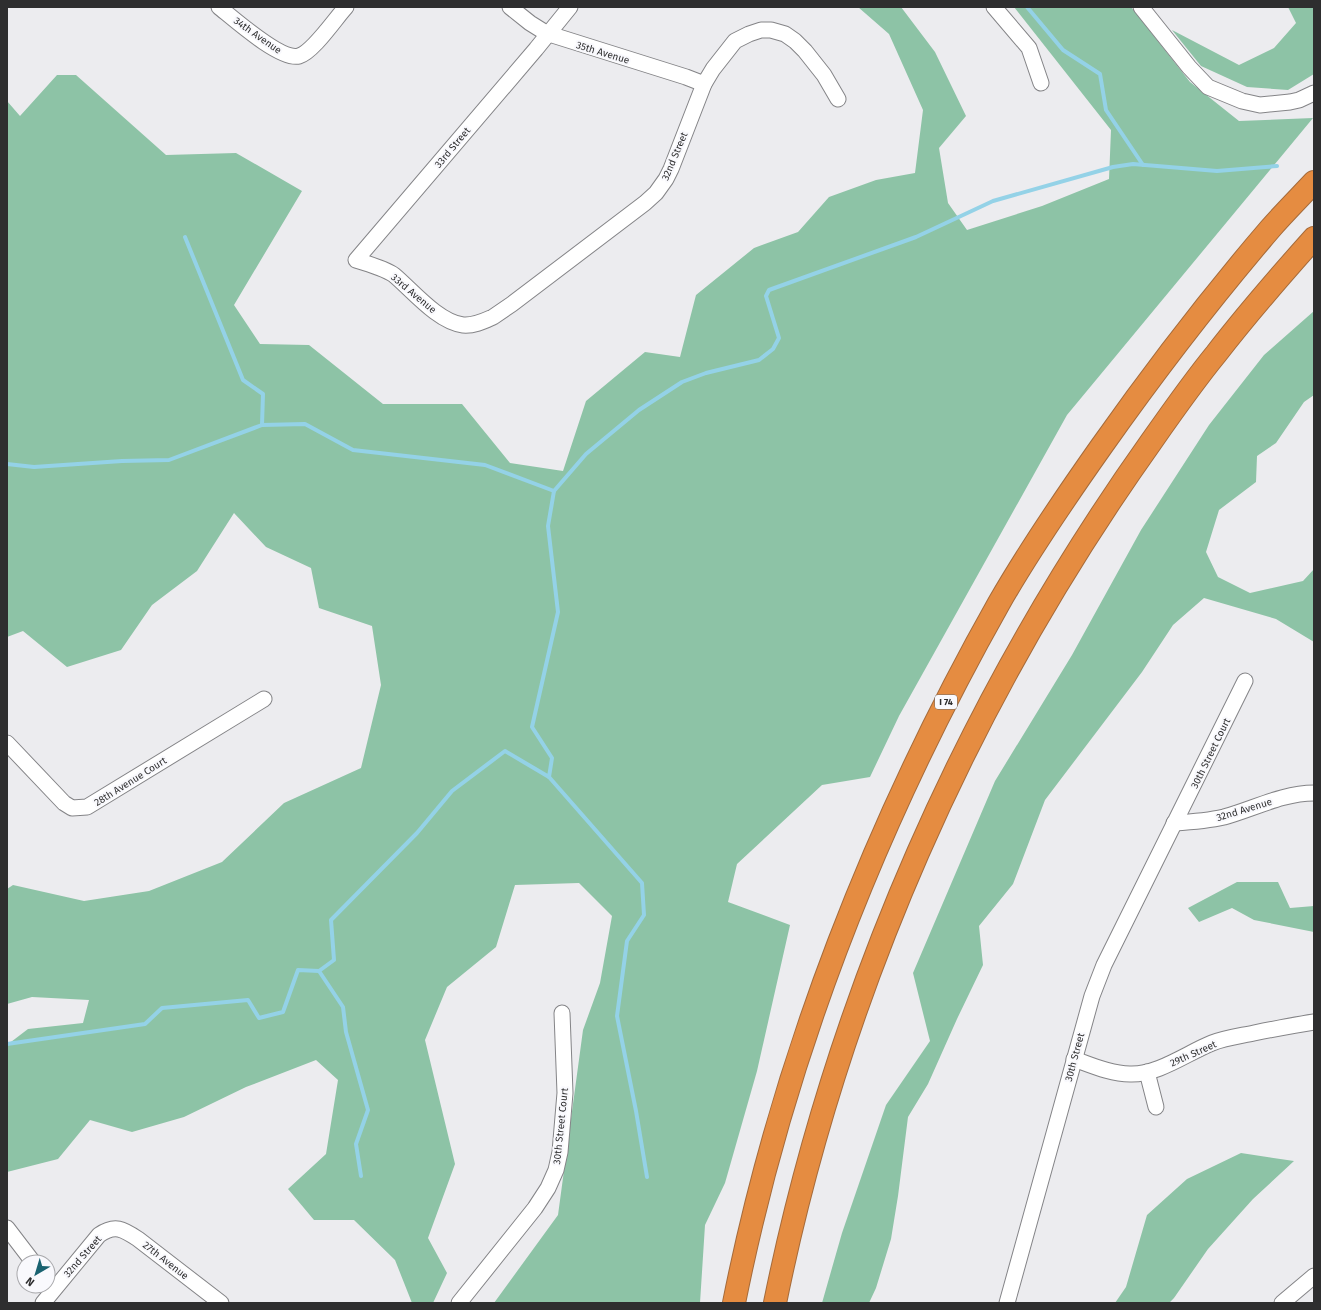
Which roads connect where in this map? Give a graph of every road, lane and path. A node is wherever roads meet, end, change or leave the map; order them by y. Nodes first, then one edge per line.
1 (219, 7) edge
2 (346, 7) edge
3 (510, 7) edge
4 (570, 7) edge
5 (994, 7) edge
6 (1141, 7) edge
7 (548, 34) junction
8 (1041, 83) dead end
9 (704, 84) junction
10 (1314, 93) edge
11 (838, 99) dead end
12 (1314, 182) edge
13 (1314, 238) edge
14 (356, 260) joint
15 (473, 324) joint
16 (1245, 681) dead end
17 (264, 698) dead end
18 (7, 743) edge
19 (1314, 793) edge
20 (1174, 824) junction
21 (562, 1013) dead end
22 (1314, 1022) edge
23 (1074, 1059) junction
24 (1147, 1072) junction
25 (1156, 1107) dead end
26 (7, 1228) edge
27 (107, 1230) joint
28 (27, 1254) edge
29 (1314, 1276) edge
30 (56, 1279) edge
31 (221, 1303) edge
32 (459, 1303) edge
33 (734, 1303) edge
34 (775, 1303) edge
35 (1007, 1303) edge
36 (1282, 1303) edge

1 - 2 street, 34th Avenue
3 - 7 street, 35th Avenue
4 - 7 street, 33rd Street
5 - 8 street
6 - 10 street
7 - 9 street, 35th Avenue
7 - 14 street, 33rd Street
9 - 11 street, 32nd Street
9 - 15 street, 32nd Street
12 - 33 highway, I 74
13 - 34 highway
14 - 15 street, 33rd Avenue
16 - 20 street, 30th Street Court
17 - 18 street, 28th Avenue Court
19 - 20 street, 32nd Avenue
20 - 23 street, 30th Street
21 - 32 street, 30th Street Court
22 - 24 street, 29th Street
23 - 24 street, 29th Street
23 - 35 street, 30th Street
24 - 25 street
26 - 28 street
27 - 30 street, 32nd Street
27 - 31 street, 27th Avenue
29 - 36 street

